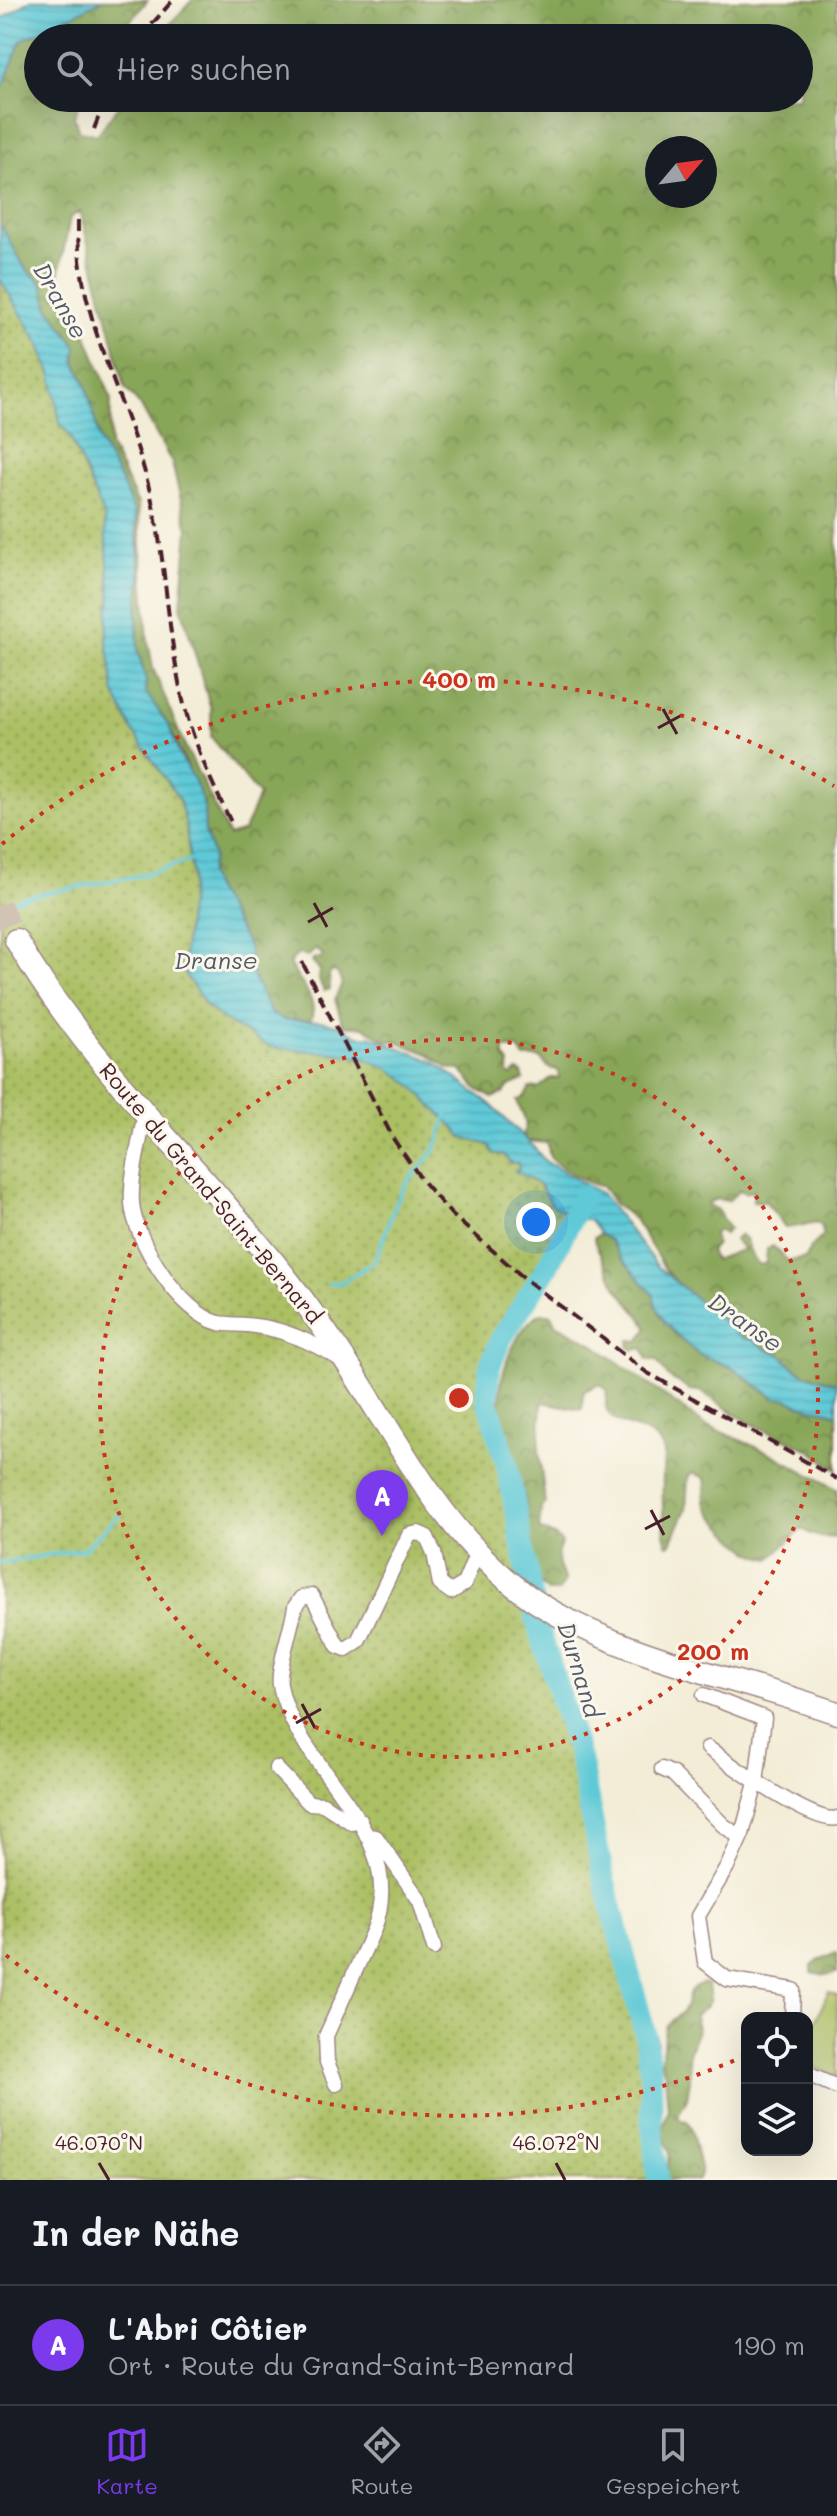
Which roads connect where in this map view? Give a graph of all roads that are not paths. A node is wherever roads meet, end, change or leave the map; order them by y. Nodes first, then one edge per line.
1 (16, 940) tunnel mouth
2 (145, 1111) junction
3 (347, 1363) junction
4 (485, 1560) junction
5 (704, 1695) dead end
6 (837, 1713) edge
7 (708, 1748) dead end
8 (276, 1768) dead end
9 (662, 1769) dead end
10 (756, 1783) junction
11 (837, 1818) edge
12 (360, 1820) junction
13 (367, 1836) junction
14 (741, 1836) junction
15 (434, 1948) dead end
16 (792, 2012) edge
17 (813, 2077) edge
18 (336, 2084) dead end
19 (837, 2087) edge

1 - 2 main road, Route du Grand-Saint-Bernard
2 - 3 main road, Route du Grand-Saint-Bernard
2 - 3 street
3 - 4 main road, Route du Grand-Saint-Bernard
4 - 6 main road, Route du Grand-Saint-Bernard
4 - 12 street
5 - 10 street
7 - 10 street
8 - 12 street
9 - 14 street
10 - 11 street
10 - 14 street
12 - 13 street
13 - 15 street
13 - 18 street
14 - 16 street
17 - 19 street

